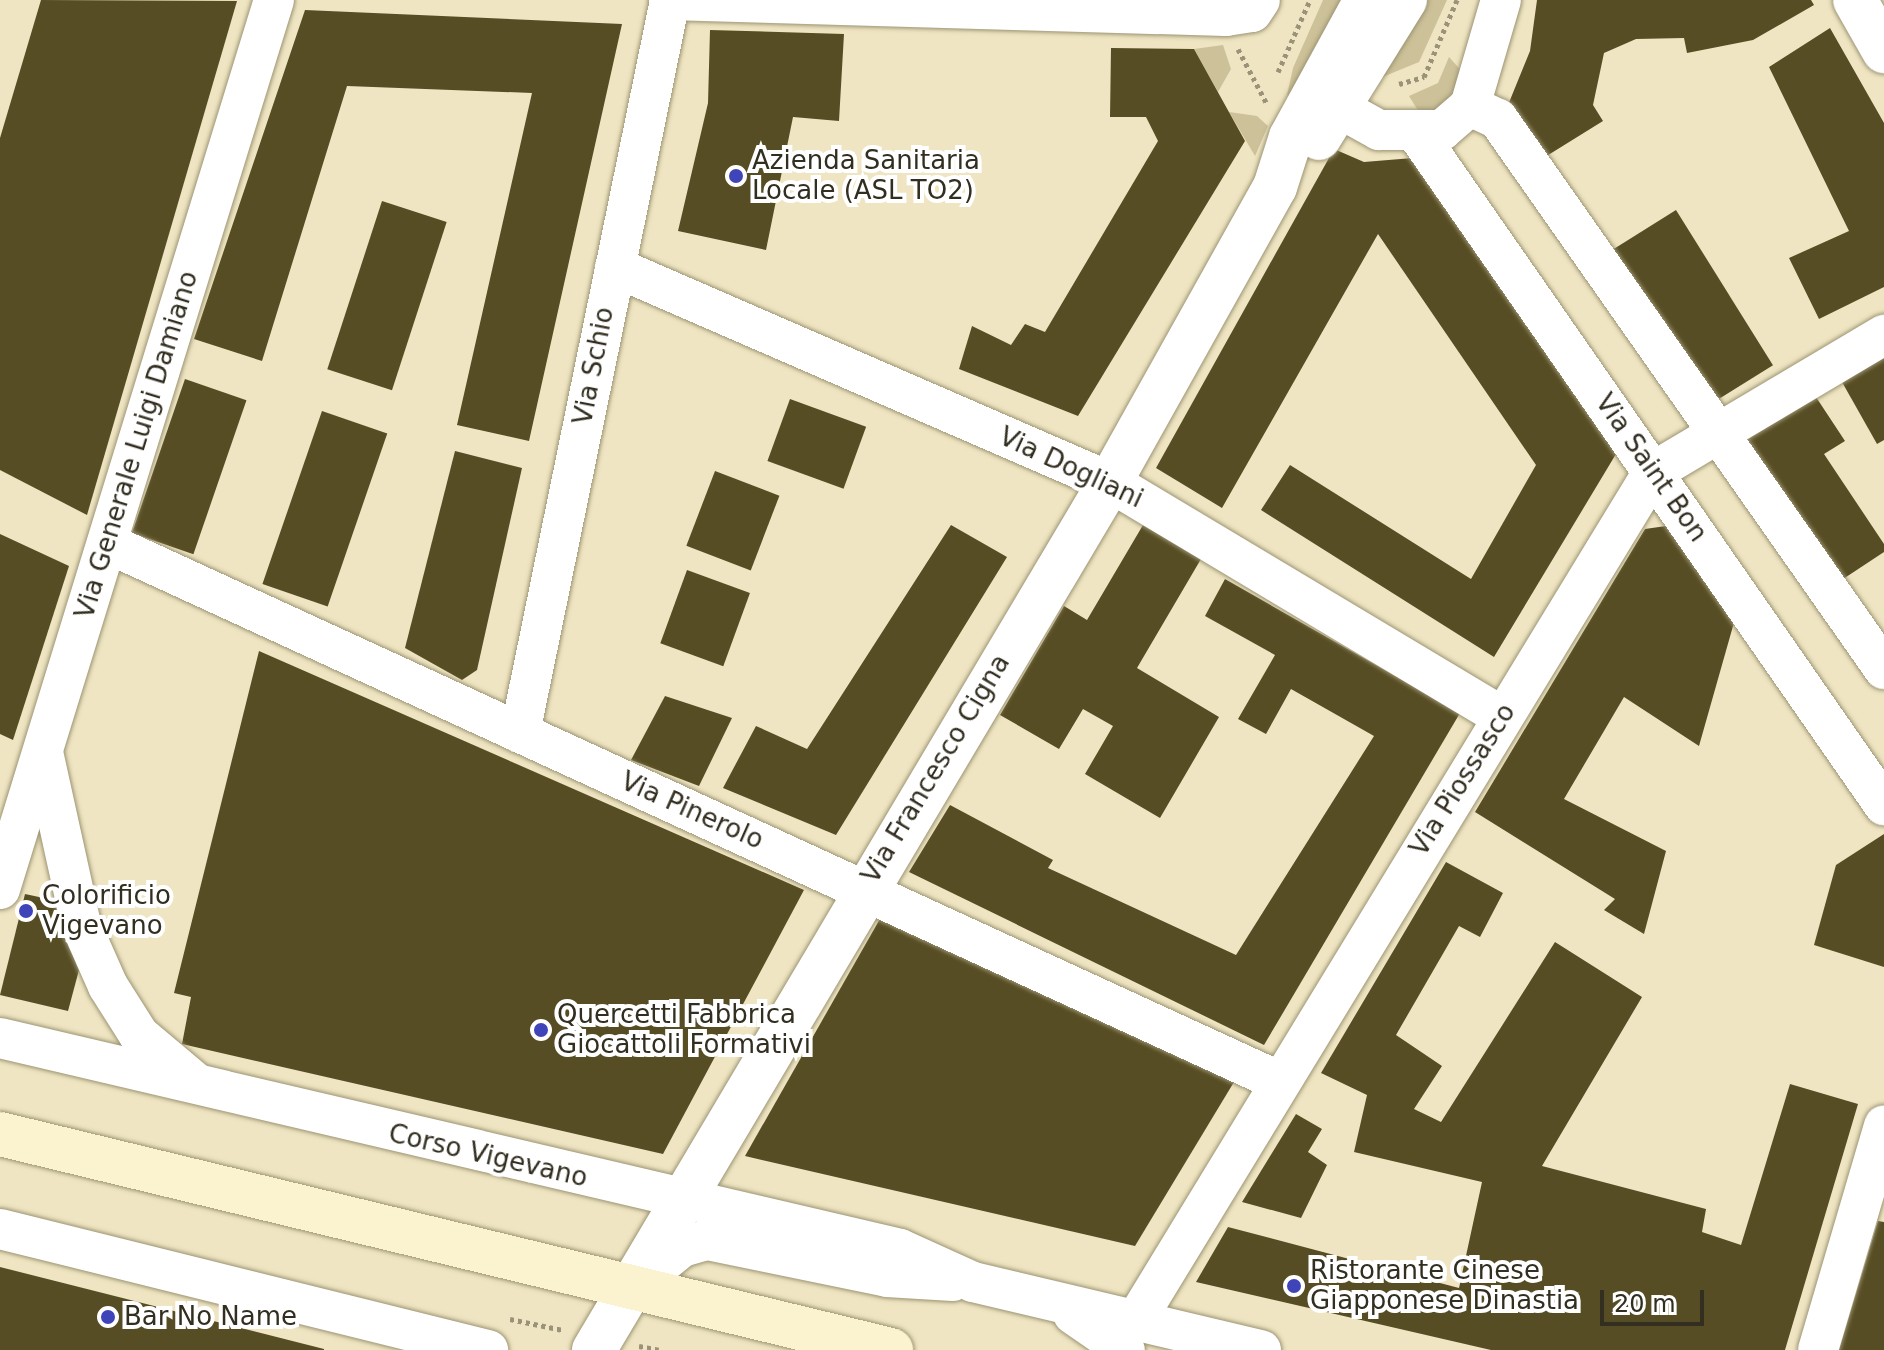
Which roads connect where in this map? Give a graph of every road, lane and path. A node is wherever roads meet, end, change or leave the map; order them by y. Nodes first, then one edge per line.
1 (274, 0) edge
2 (670, 0) edge
3 (1310, 0) edge
4 (1457, 0) edge
5 (1501, 0) edge
6 (1855, 0) edge
7 (1386, 4) edge
8 (1248, 16) edge
9 (1884, 51) edge
10 (1381, 89) dead end
11 (1265, 102) junction
12 (1470, 106) junction
13 (1339, 108) junction
14 (1271, 112) dead end
15 (1416, 132) junction
16 (1275, 187) junction
17 (615, 267) junction
18 (1884, 335) edge
19 (1708, 437) junction
20 (1660, 466) junction
21 (1110, 482) junction
22 (107, 543) junction
23 (1884, 669) edge
24 (1502, 717) junction
25 (520, 733) junction
26 (43, 750) junction
27 (1884, 805) edge
28 (0, 889) edge
29 (864, 889) junction
30 (0, 1038) edge
31 (1276, 1080) junction
32 (202, 1088) junction
33 (1884, 1126) edge
34 (0, 1134) edge
35 (681, 1202) junction
36 (0, 1229) edge
37 (973, 1282) junction
38 (629, 1291) junction
39 (1130, 1335) edge
40 (488, 1350) edge
41 (594, 1350) edge
42 (891, 1350) edge
43 (1261, 1350) edge
44 (1818, 1350) edge

1 - 22 street, Via Generale Luigi Damiano
2 - 8 street
2 - 17 street, Via Schio
3 - 11 path
4 - 10 path
5 - 12 street
6 - 9 street
7 - 13 street
7 - 16 street, Via Francesco Cigna
8 - 11 path
11 - 14 path
12 - 15 street
12 - 19 street
13 - 15 street
13 - 16 street, Via Francesco Cigna
15 - 20 street, Via Saint Bon
16 - 21 street, Via Francesco Cigna
17 - 21 street, Via Dogliani
17 - 25 street, Via Schio
18 - 19 street, Via Piossasco
19 - 20 street, Via Piossasco
19 - 23 street
20 - 24 street, Via Piossasco
20 - 27 street, Via Saint Bon
21 - 24 street, Via Dogliani
21 - 29 street, Via Francesco Cigna
22 - 25 street, Via Pinerolo
22 - 26 street, Via Generale Luigi Damiano
24 - 31 street, Via Piossasco
25 - 29 street, Via Pinerolo
26 - 28 street, Via Generale Luigi Damiano
26 - 32 street
29 - 31 street, Via Pinerolo
29 - 35 street, Via Francesco Cigna
30 - 32 street, Corso Vigevano
31 - 39 street, Via Piossasco
32 - 35 street, Corso Vigevano
33 - 44 street
34 - 38 main road
35 - 37 street, Corso Vigevano
35 - 38 street, Via Francesco Cigna
36 - 40 street
37 - 38 street, Corso Vigevano
37 - 39 street, Corso Vigevano
38 - 41 street, Via Francesco Cigna
38 - 42 main road
39 - 43 street, Corso Vigevano

